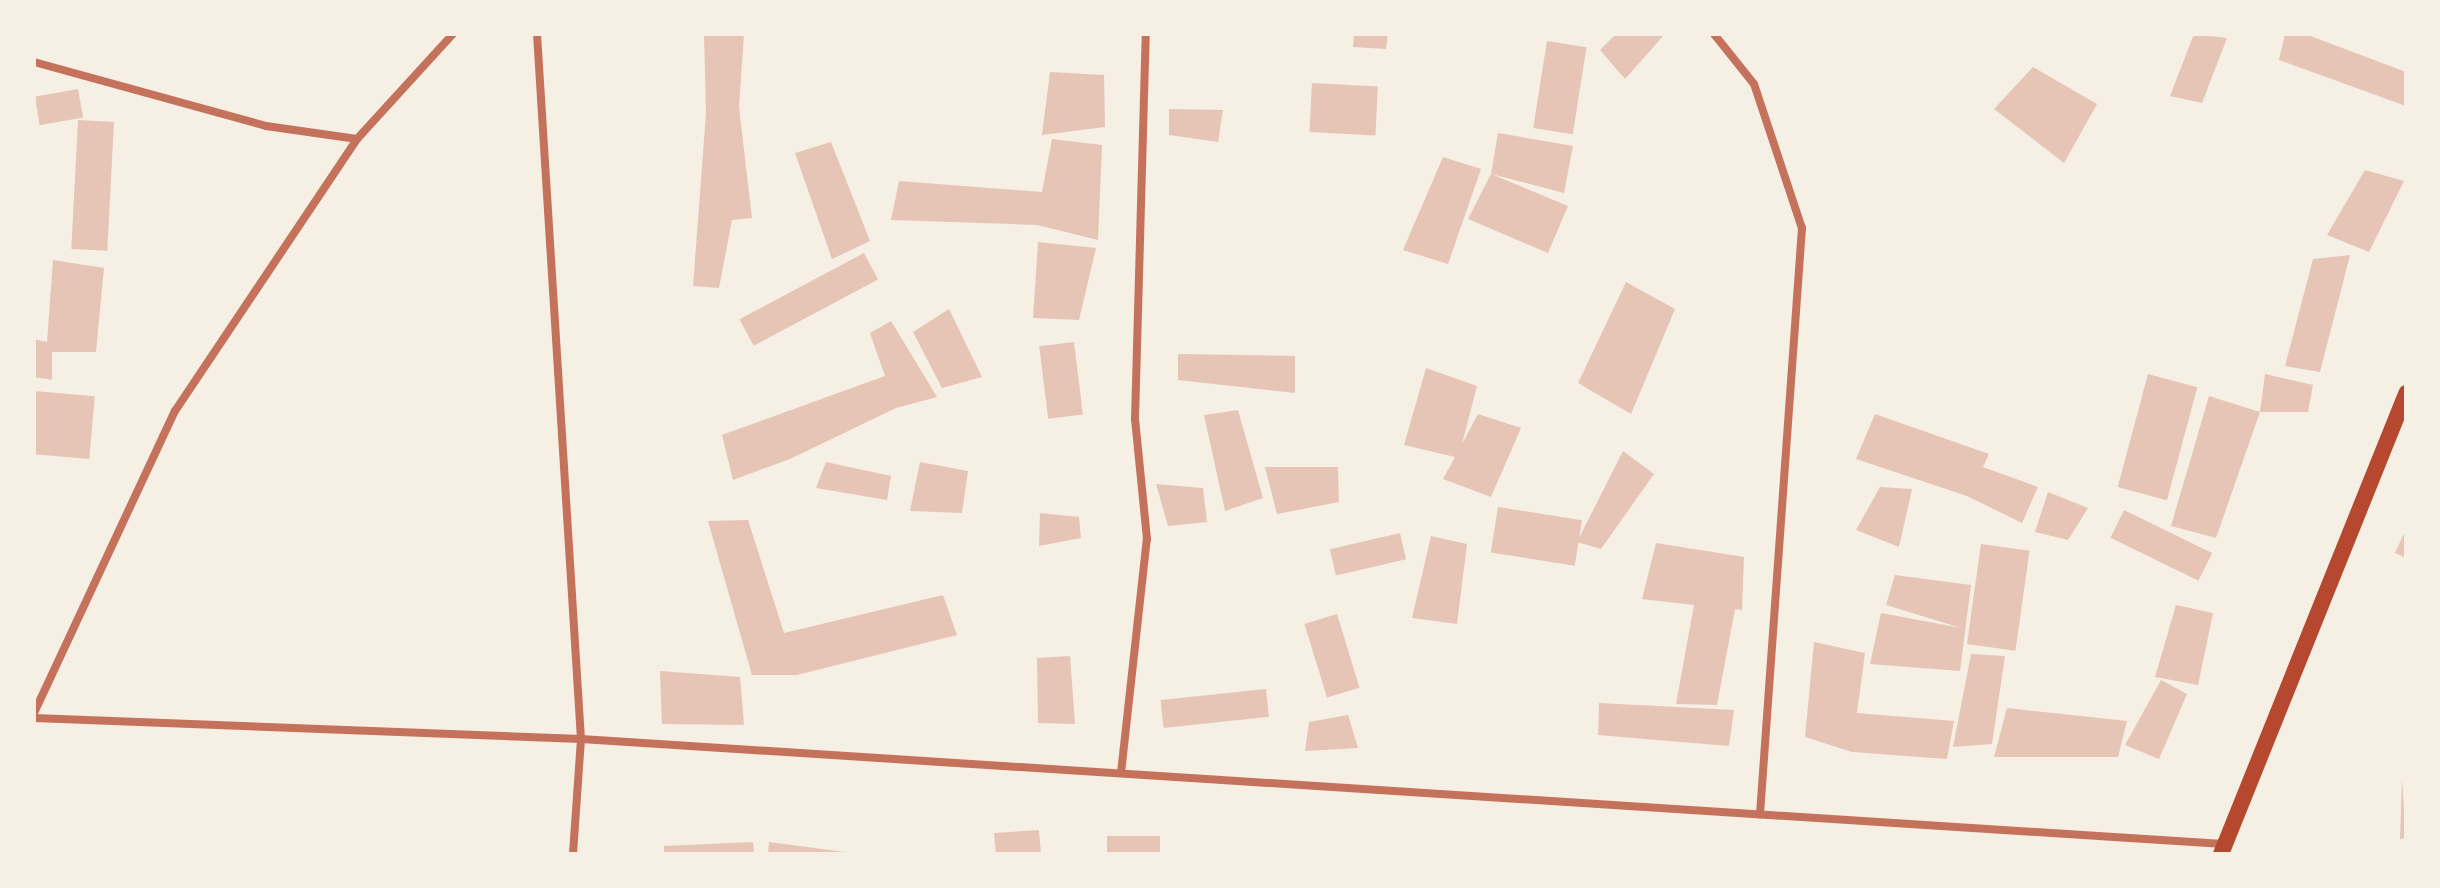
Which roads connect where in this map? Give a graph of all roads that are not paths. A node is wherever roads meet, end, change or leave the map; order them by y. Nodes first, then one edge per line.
1 (453, 34) edge
2 (537, 34) edge
3 (1146, 34) edge
4 (1714, 34) edge
5 (34, 62) edge
6 (357, 139) junction
7 (2406, 393) edge
8 (34, 715) edge
9 (581, 739) junction
10 (1121, 773) junction
11 (1760, 814) junction
12 (2223, 849) edge
13 (573, 854) edge

1 - 6 street
2 - 9 street
3 - 10 street
4 - 11 street
5 - 6 street
6 - 8 street
7 - 12 main road
8 - 9 street
9 - 10 street
9 - 13 street
10 - 11 street
11 - 12 street

